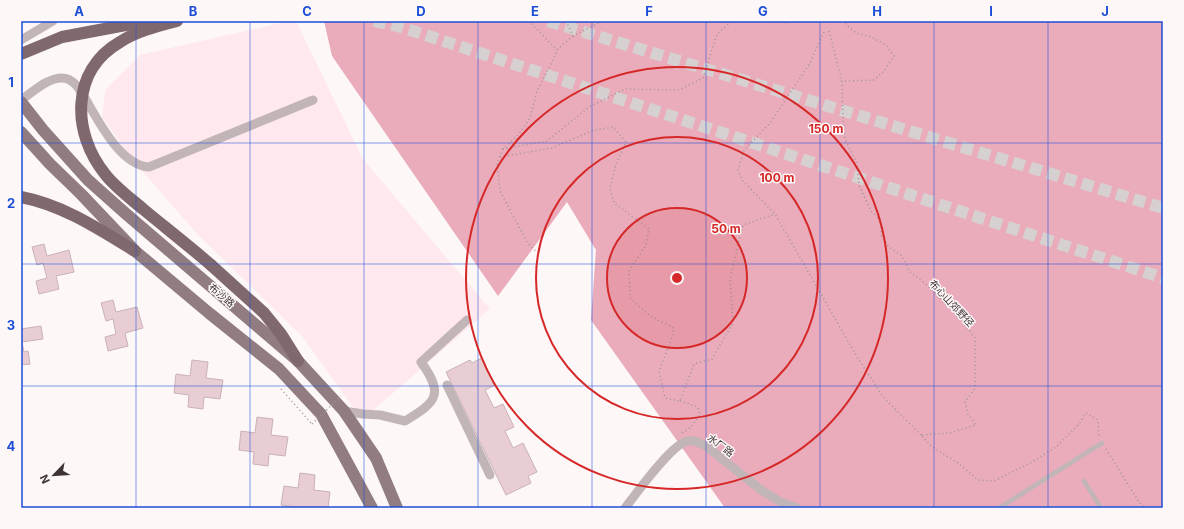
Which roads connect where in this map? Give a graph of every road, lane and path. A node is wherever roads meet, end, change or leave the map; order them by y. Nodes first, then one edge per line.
1 (54, 21) edge
2 (147, 21) edge
3 (177, 21) edge
4 (529, 21) edge
5 (566, 21) edge
6 (602, 21) edge
7 (732, 21) edge
8 (770, 21) edge
9 (787, 21) edge
10 (842, 21) edge
11 (830, 31) dead end
12 (824, 32) dead end
13 (573, 36) junction
14 (21, 40) edge
15 (557, 50) junction
16 (21, 54) edge
17 (842, 81) junction
18 (313, 100) dead end
19 (21, 101) edge
20 (21, 132) edge
21 (503, 149) junction
22 (500, 157) junction
23 (21, 197) edge
24 (775, 214) junction
25 (135, 251) junction
26 (536, 251) dead end
27 (467, 320) dead end
28 (298, 361) junction
29 (447, 385) dead end
30 (281, 389) dead end
31 (341, 396) dead end
32 (680, 401) junction
33 (344, 411) junction
34 (921, 435) junction
35 (1102, 443) junction
36 (680, 445) junction
37 (490, 475) dead end
38 (1084, 481) dead end
39 (372, 508) edge
40 (397, 508) edge
41 (625, 508) edge
42 (796, 508) edge
43 (999, 508) edge
44 (1101, 508) edge
45 (1146, 508) edge

1 - 14 street
2 - 16 highway
3 - 28 highway, bridge
4 - 15 path
5 - 13 path
6 - 13 path
7 - 21 path
8 - 9 path
10 - 17 path
11 - 17 path
12 - 24 path
13 - 15 path
15 - 21 path
17 - 34 path, 布心山郊野径
18 - 19 street
19 - 28 main road, 布沙路
20 - 25 main road
21 - 22 path
22 - 26 path
22 - 32 path
23 - 25 highway
24 - 32 path
24 - 34 path
25 - 39 main road
27 - 33 street
28 - 33 main road, 布沙路
29 - 37 street
30 - 31 path, bridge
32 - 36 path
33 - 40 main road, 布沙路
34 - 35 path
35 - 43 lane
35 - 45 path
36 - 41 street
36 - 42 street, 水厂路
38 - 44 lane

